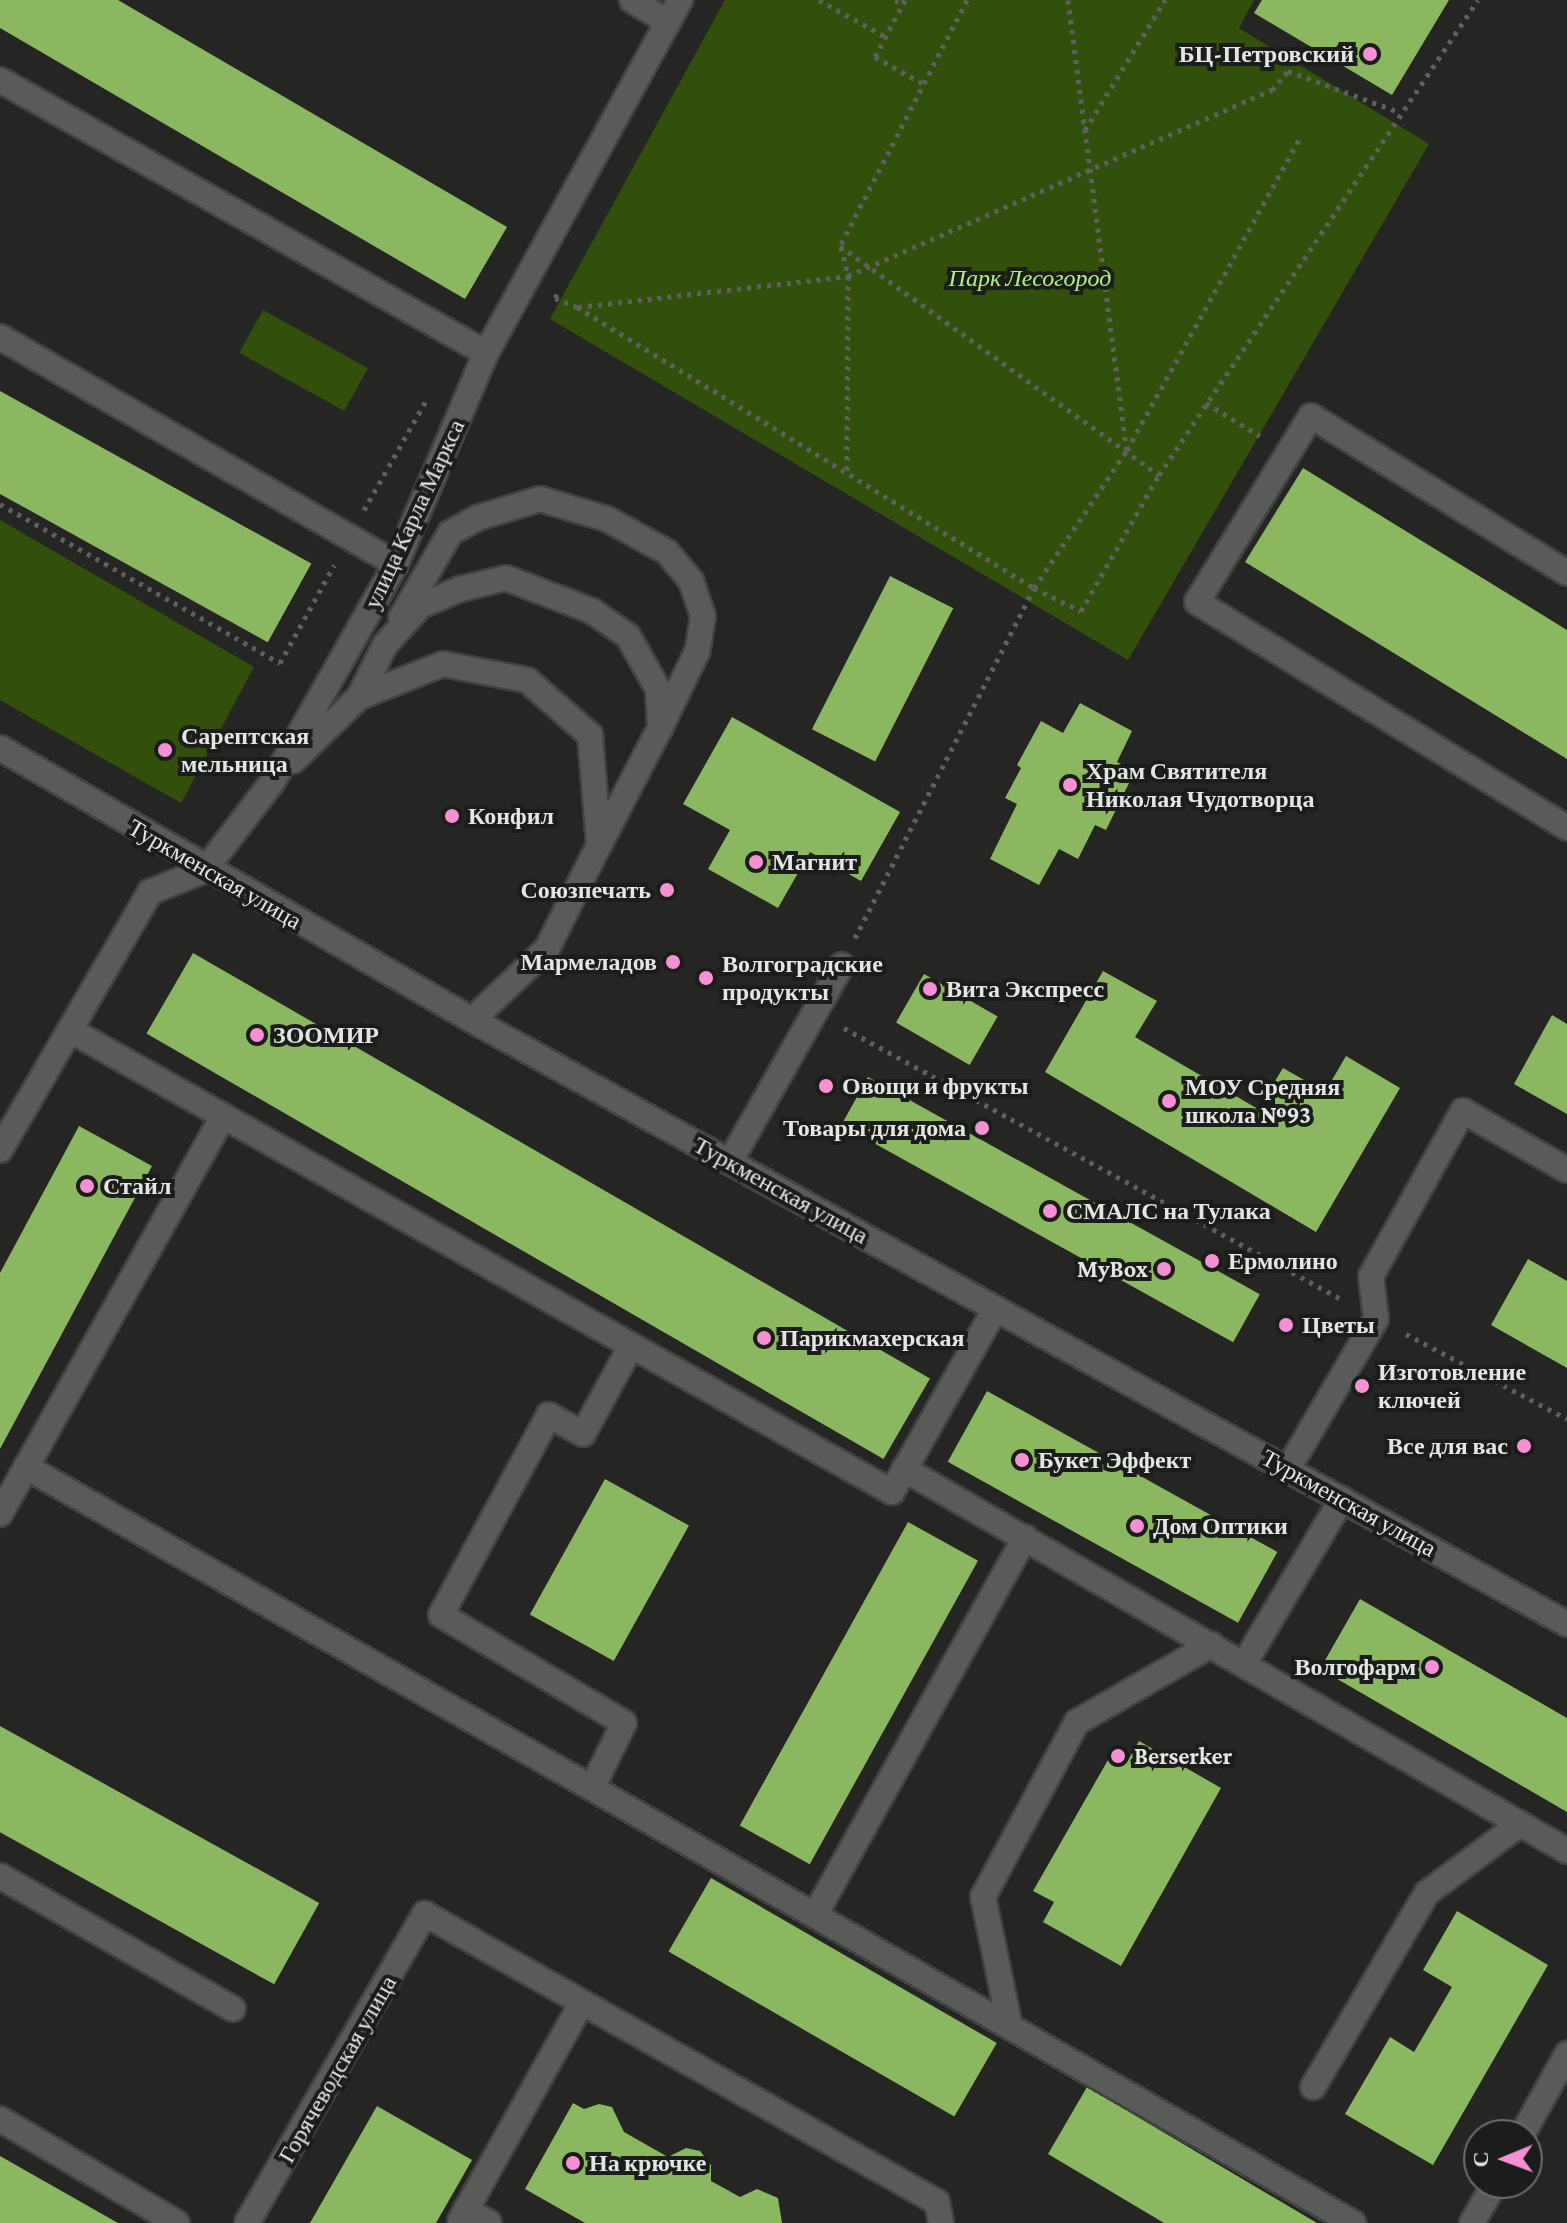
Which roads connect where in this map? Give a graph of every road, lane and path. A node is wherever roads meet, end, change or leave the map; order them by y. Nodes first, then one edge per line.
1 (632, 0) edge
2 (680, 0) edge
3 (819, 0) edge
4 (895, 0) edge
5 (957, 0) edge
6 (1068, 0) edge
7 (1165, 0) edge
8 (1478, 0) edge
9 (904, 2) edge
10 (966, 2) edge
11 (668, 22) junction
12 (886, 37) junction
13 (0, 80) edge
14 (924, 84) junction
15 (1399, 112) junction
16 (1085, 131) junction
17 (1300, 138) dead end
18 (1089, 170) junction
19 (840, 246) junction
20 (868, 267) junction
21 (848, 276) junction
22 (555, 298) dead end
23 (577, 307) junction
24 (0, 337) edge
25 (486, 353) junction
26 (1206, 403) junction
27 (1127, 450) junction
28 (1288, 453) junction
29 (847, 472) junction
30 (1159, 475) junction
31 (0, 504) edge
32 (396, 564) junction
33 (1567, 573) edge
34 (1034, 588) junction
35 (385, 645) junction
36 (280, 663) dead end
37 (359, 697) junction
38 (660, 728) junction
39 (0, 748) edge
40 (273, 781) junction
41 (1567, 828) edge
42 (599, 845) junction
43 (205, 870) junction
44 (842, 965) joint
45 (815, 1012) junction
46 (472, 1020) junction
47 (70, 1030) junction
48 (223, 1117) junction
49 (6, 1123) edge
50 (0, 1150) edge
51 (731, 1160) junction
52 (1567, 1170) edge
53 (994, 1311) junction
54 (1376, 1319) junction
55 (631, 1346) junction
56 (1567, 1419) edge
57 (26, 1467) junction
58 (904, 1469) junction
59 (1288, 1469) junction
60 (1342, 1499) junction
61 (0, 1514) edge
62 (1025, 1537) junction
63 (1567, 1624) edge
64 (1211, 1645) junction
65 (1244, 1664) junction
66 (592, 1788) junction
67 (1520, 1824) junction
68 (1567, 1851) edge
69 (0, 1876) edge
70 (816, 1913) junction
71 (581, 2004) junction
72 (233, 2009) dead end
73 (1010, 2027) junction
74 (1567, 2054) edge
75 (1313, 2087) dead end
76 (0, 2119) edge
77 (1531, 2119) edge
78 (1486, 2199) edge
79 (462, 2216) edge
80 (177, 2223) edge
81 (247, 2223) edge
82 (489, 2223) edge
83 (941, 2223) edge
84 (1353, 2223) edge
85 (1472, 2223) edge

1 - 11 street
2 - 11 street, улица Карла Маркса
3 - 12 path
4 - 9 path
5 - 10 path
6 - 16 path
7 - 16 path
8 - 15 path
9 - 12 path
10 - 14 path
11 - 25 street, улица Карла Маркса
12 - 14 path
13 - 25 street
14 - 19 path
15 - 18 path
15 - 26 path
16 - 18 path
17 - 27 path
18 - 20 path
18 - 27 path
19 - 20 path
19 - 21 path
20 - 21 path
20 - 27 path
21 - 23 path
21 - 29 path
22 - 23 path
23 - 29 path
24 - 32 street
25 - 32 street, улица Карла Маркса
26 - 28 path
26 - 30 path
27 - 30 path
27 - 34 path
28 - 33 street
28 - 41 street
29 - 34 path
30 - 34 path
31 - 36 path
32 - 40 street, улица Карла Маркса
34 - 44 path
35 - 37 street
35 - 38 street
35 - 38 street
37 - 40 street
37 - 42 street
38 - 42 street
39 - 43 street, Туркменская улица
40 - 43 street, улица Карла Маркса
42 - 46 street
43 - 46 street, Туркменская улица
43 - 47 street
44 - 45 street
45 - 51 street
45 - 54 path
46 - 51 street, Туркменская улица
47 - 48 street
47 - 49 street
48 - 55 street
48 - 57 street
49 - 50 street
51 - 53 street, Туркменская улица
52 - 54 street
53 - 58 street
53 - 59 street, Туркменская улица
54 - 56 path
54 - 59 street
55 - 58 street
55 - 66 street
57 - 61 street
57 - 66 street
58 - 62 street
59 - 60 street, Туркменская улица
60 - 63 street, Туркменская улица
60 - 65 street
62 - 64 street
62 - 70 street
64 - 65 street
64 - 73 street
65 - 67 street
66 - 70 street
67 - 68 street
67 - 75 street
69 - 72 street
70 - 73 street
71 - 79 street
71 - 81 street, Горячеводская улица
71 - 83 street
73 - 84 street
74 - 77 street
76 - 80 street
78 - 85 street
79 - 82 street

